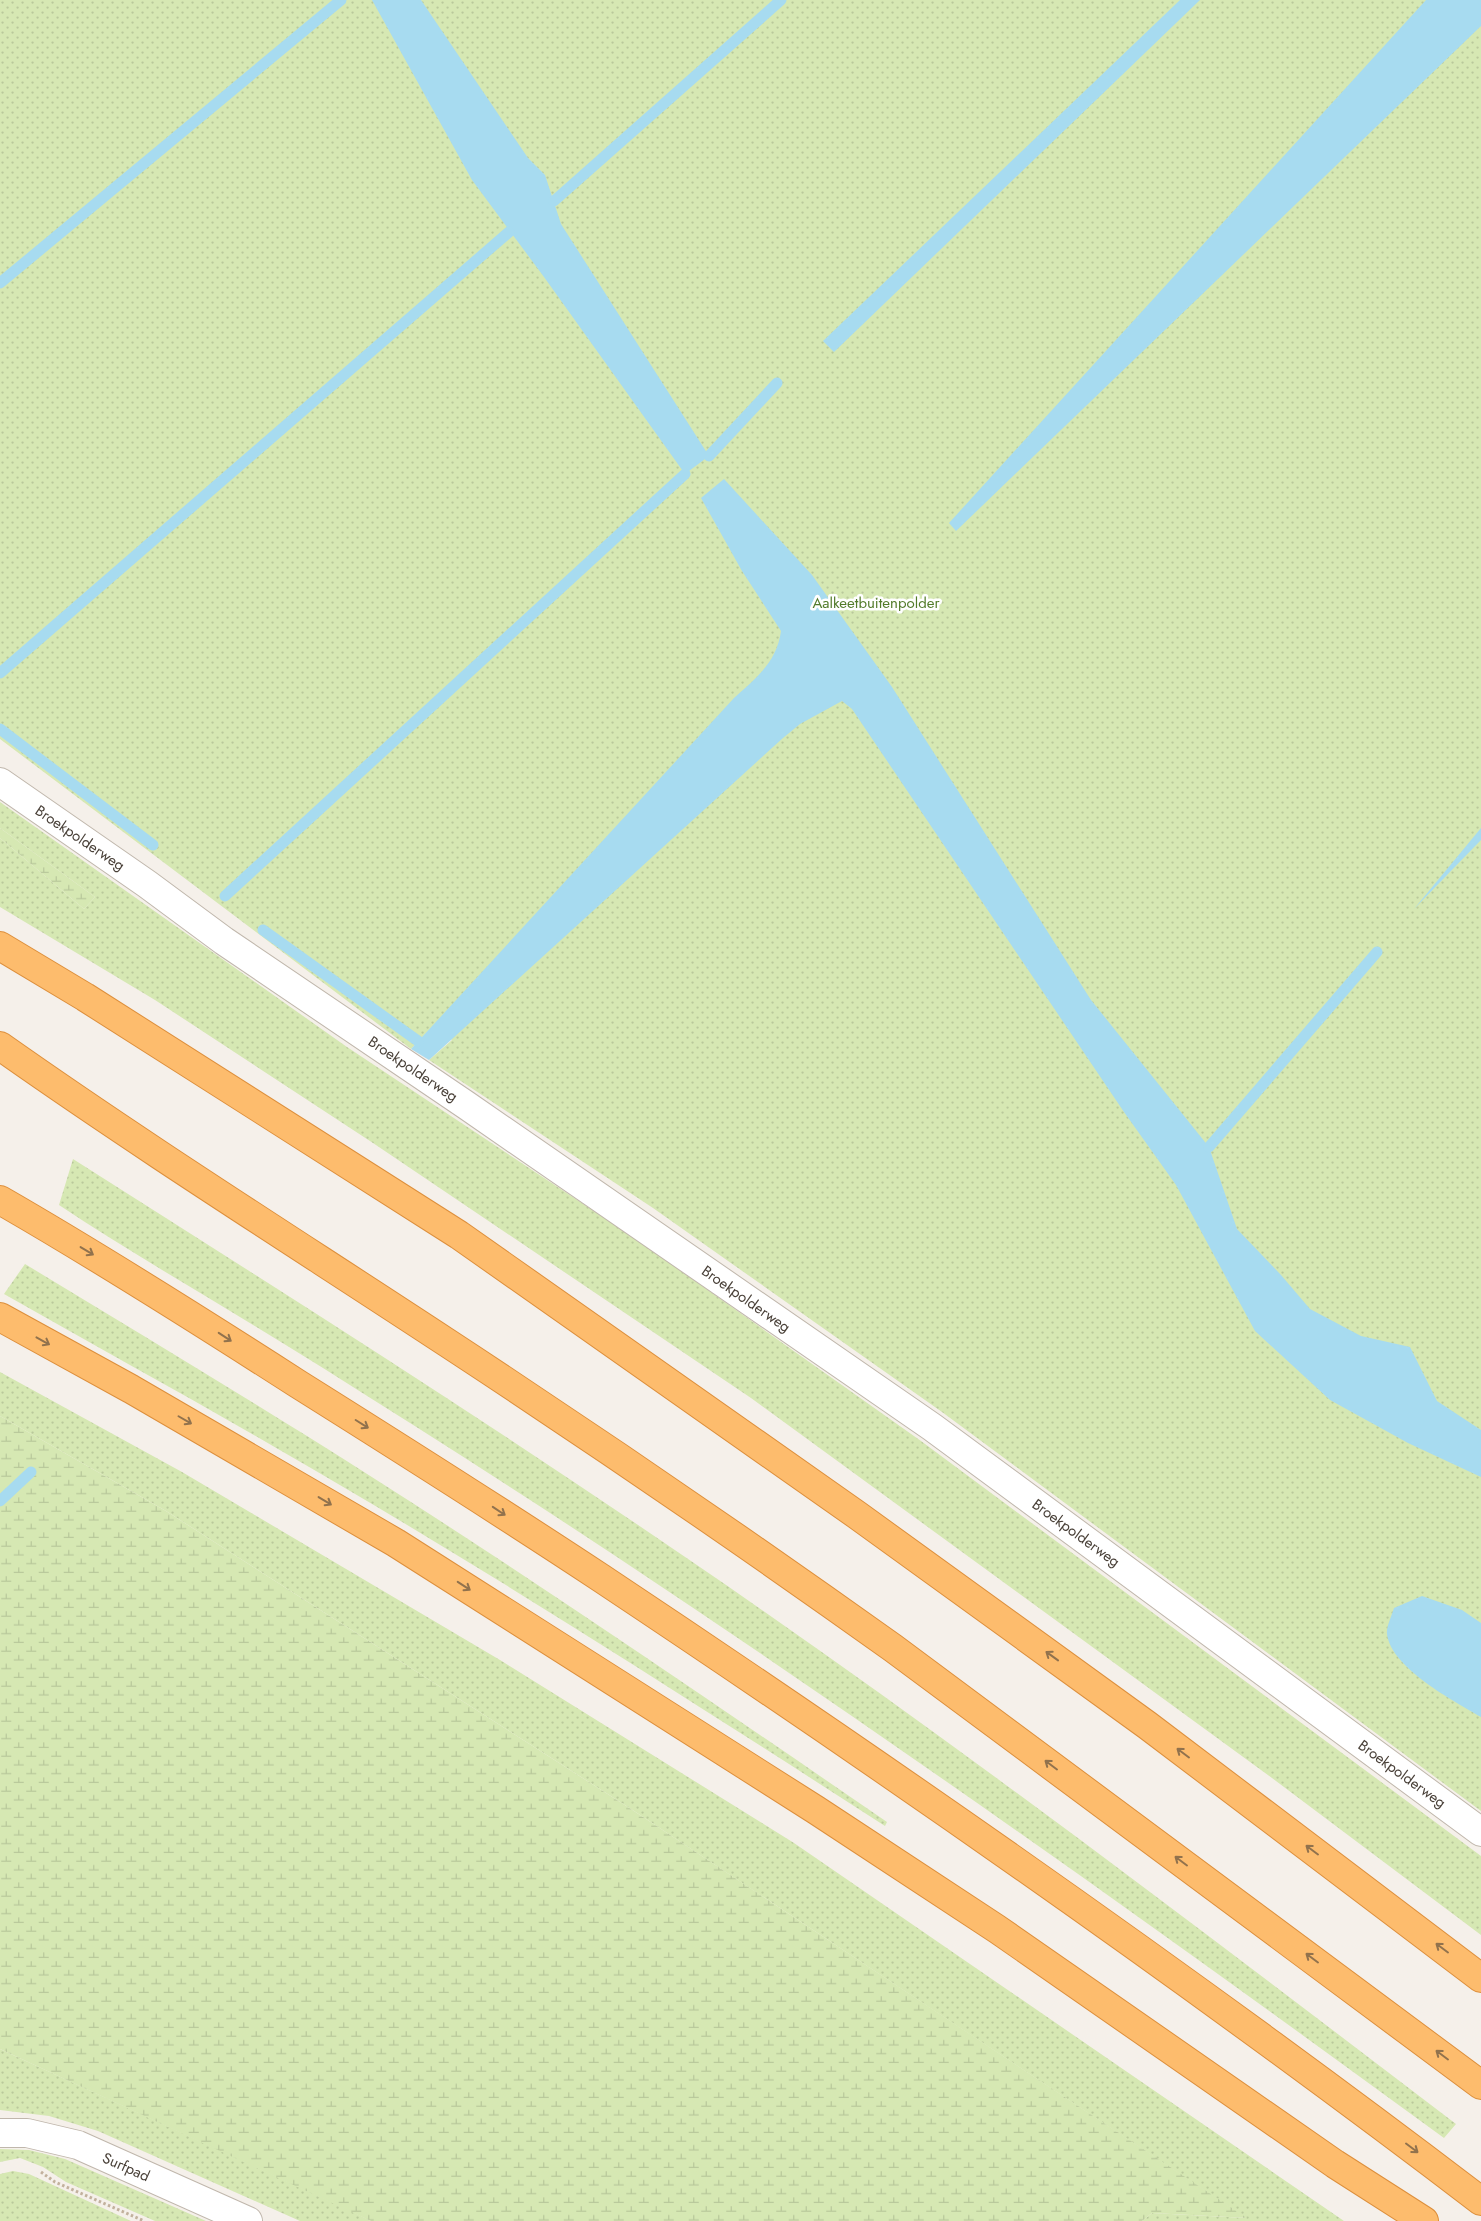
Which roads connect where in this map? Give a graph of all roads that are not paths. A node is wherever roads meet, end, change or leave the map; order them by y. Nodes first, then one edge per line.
1 (0, 782) edge
2 (0, 946) edge
3 (0, 1046) edge
4 (0, 1052) edge
5 (34, 1070) junction
6 (0, 1200) edge
7 (0, 1317) edge
8 (1481, 1832) edge
9 (1481, 1978) edge
10 (1481, 2085) edge
11 (0, 2133) edge
12 (1481, 2201) edge
13 (248, 2221) edge
14 (1424, 2221) edge

1 - 8 street, Broekpolderweg
9 -> 2 highway
3 - 5 highway
4 - 5 highway
10 -> 5 highway
6 -> 12 highway
7 -> 14 highway
11 - 13 street, Surfpad

